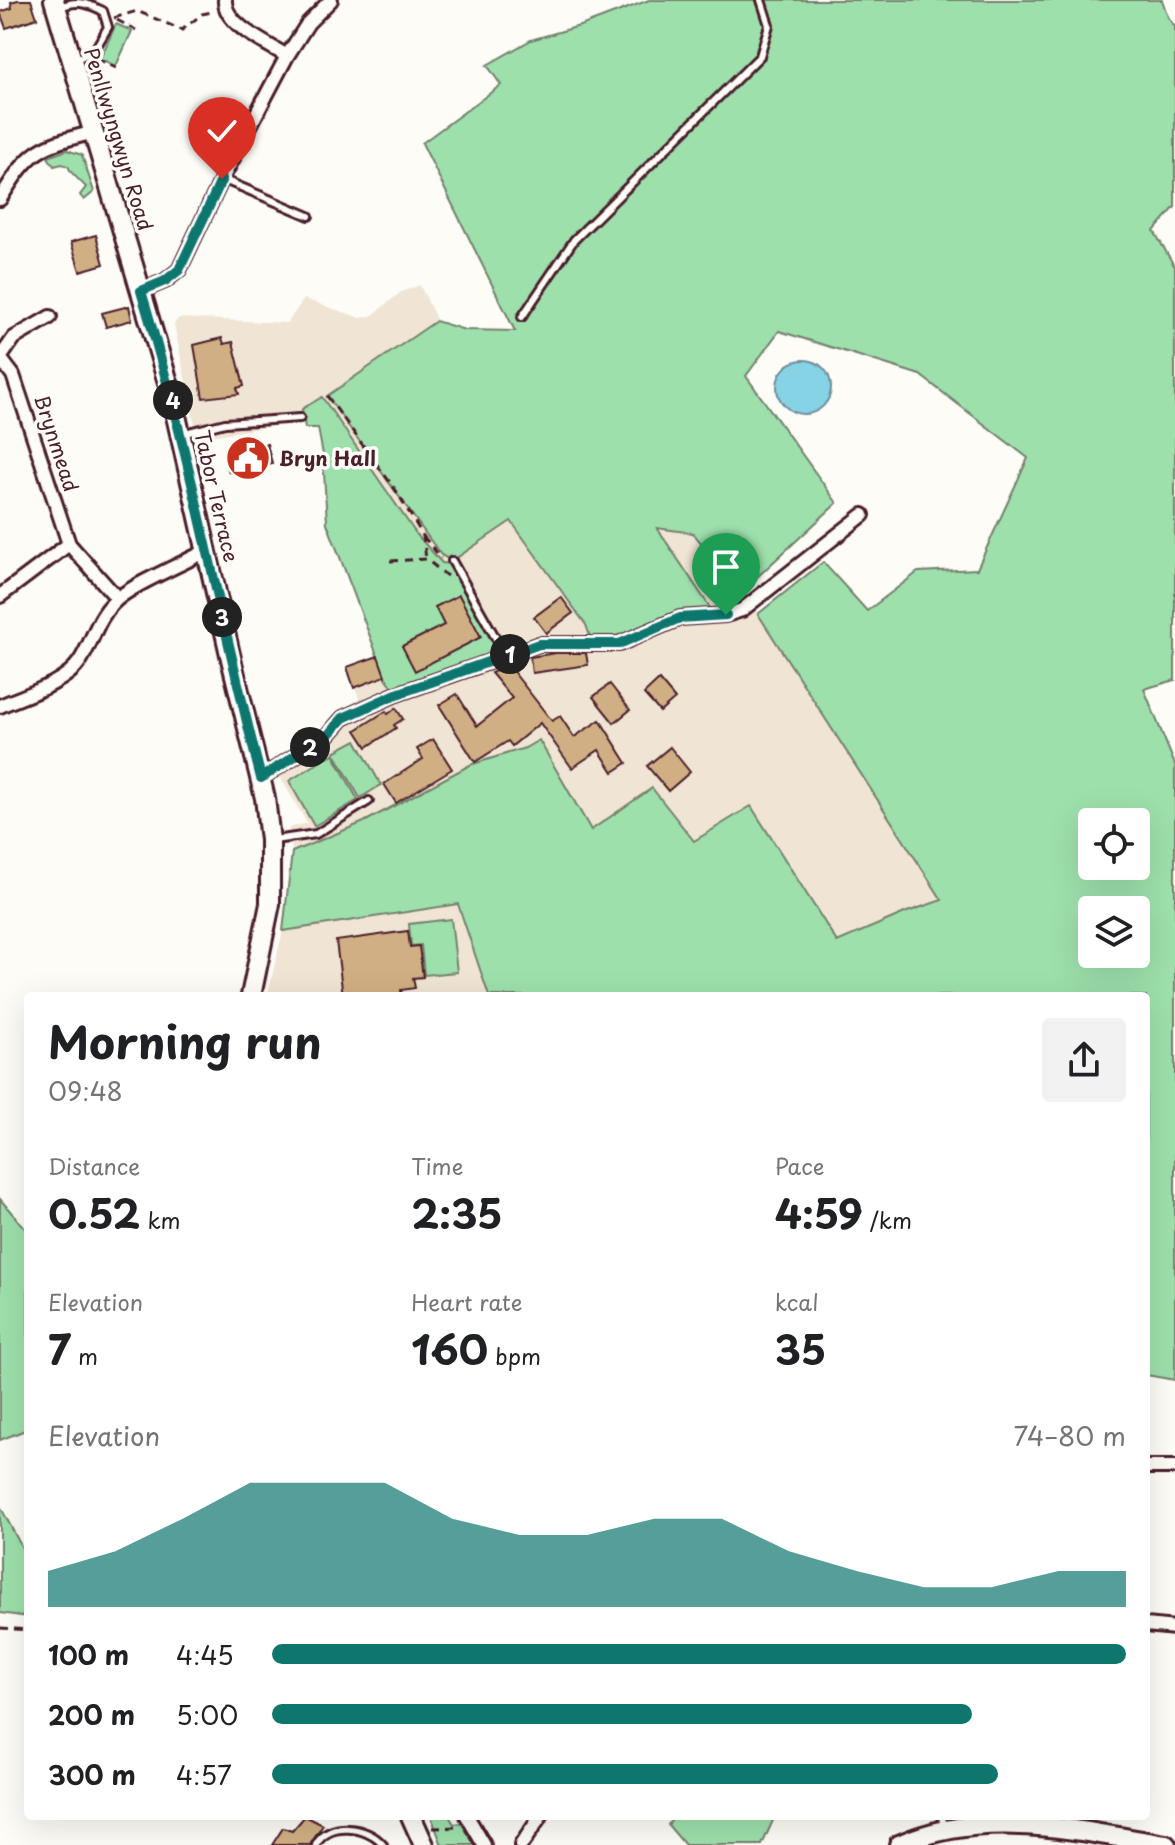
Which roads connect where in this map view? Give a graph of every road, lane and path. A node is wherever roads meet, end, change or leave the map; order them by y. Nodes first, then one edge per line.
1 (331, 0) edge
2 (761, 0) edge
3 (56, 4) edge
4 (224, 5) edge
5 (110, 19) junction
6 (136, 30) dead end
7 (287, 56) junction
8 (97, 59) dead end
9 (73, 60) junction
10 (116, 68) dead end
11 (95, 132) junction
12 (222, 179) junction
13 (0, 199) edge
14 (309, 216) dead end
15 (141, 291) junction
16 (50, 317) dead end
17 (522, 317) dead end
18 (0, 358) edge
19 (327, 396) dead end
20 (300, 418) dead end
21 (181, 434) junction
22 (863, 515) dead end
23 (423, 536) junction
24 (69, 544) junction
25 (206, 551) junction
26 (426, 559) junction
27 (390, 561) dead end
28 (452, 561) joint
29 (455, 582) dead end
30 (0, 596) edge
31 (117, 598) junction
32 (506, 656) junction
33 (0, 706) edge
34 (261, 778) junction
35 (369, 801) dead end
36 (270, 840) junction
37 (252, 992) edge
38 (1150, 1467) edge
39 (1175, 1467) edge
40 (1150, 1625) edge
41 (0, 1628) edge
42 (1175, 1628) edge
43 (24, 1630) edge
44 (538, 1820) edge
45 (470, 1821) edge
46 (943, 1823) edge
47 (417, 1830) edge
48 (316, 1845) edge
49 (383, 1845) edge
50 (484, 1845) edge
51 (521, 1845) edge
52 (899, 1845) edge
53 (1166, 1845) edge

1 - 7 street
2 - 17 lane
3 - 5 lane
3 - 9 main road, Penllwyngwyn Road
4 - 5 path
4 - 7 street
5 - 6 path
5 - 9 lane
7 - 12 street
8 - 10 path
9 - 11 main road, Penllwyngwyn Road
11 - 13 street
11 - 15 main road, Penllwyngwyn Road
12 - 14 lane
12 - 15 street
15 - 21 main road, Tabor Terrace
16 - 18 street, Brynmead
18 - 24 street, Brynmead
19 - 23 path
20 - 21 lane
21 - 25 main road, Tabor Terrace
22 - 32 street
23 - 26 path
23 - 28 path
24 - 30 street
24 - 31 street, Brynmead
25 - 31 street
25 - 34 main road, Tabor Terrace
26 - 27 path
26 - 29 path
28 - 32 lane
31 - 33 street
32 - 34 street
34 - 36 main road, Tabor Terrace
35 - 36 lane
36 - 37 main road, Tabor Terrace
38 - 39 street
40 - 42 street
41 - 43 path
44 - 51 street
45 - 47 path
45 - 50 street
46 - 52 main road
46 - 53 main road
48 - 49 lane

